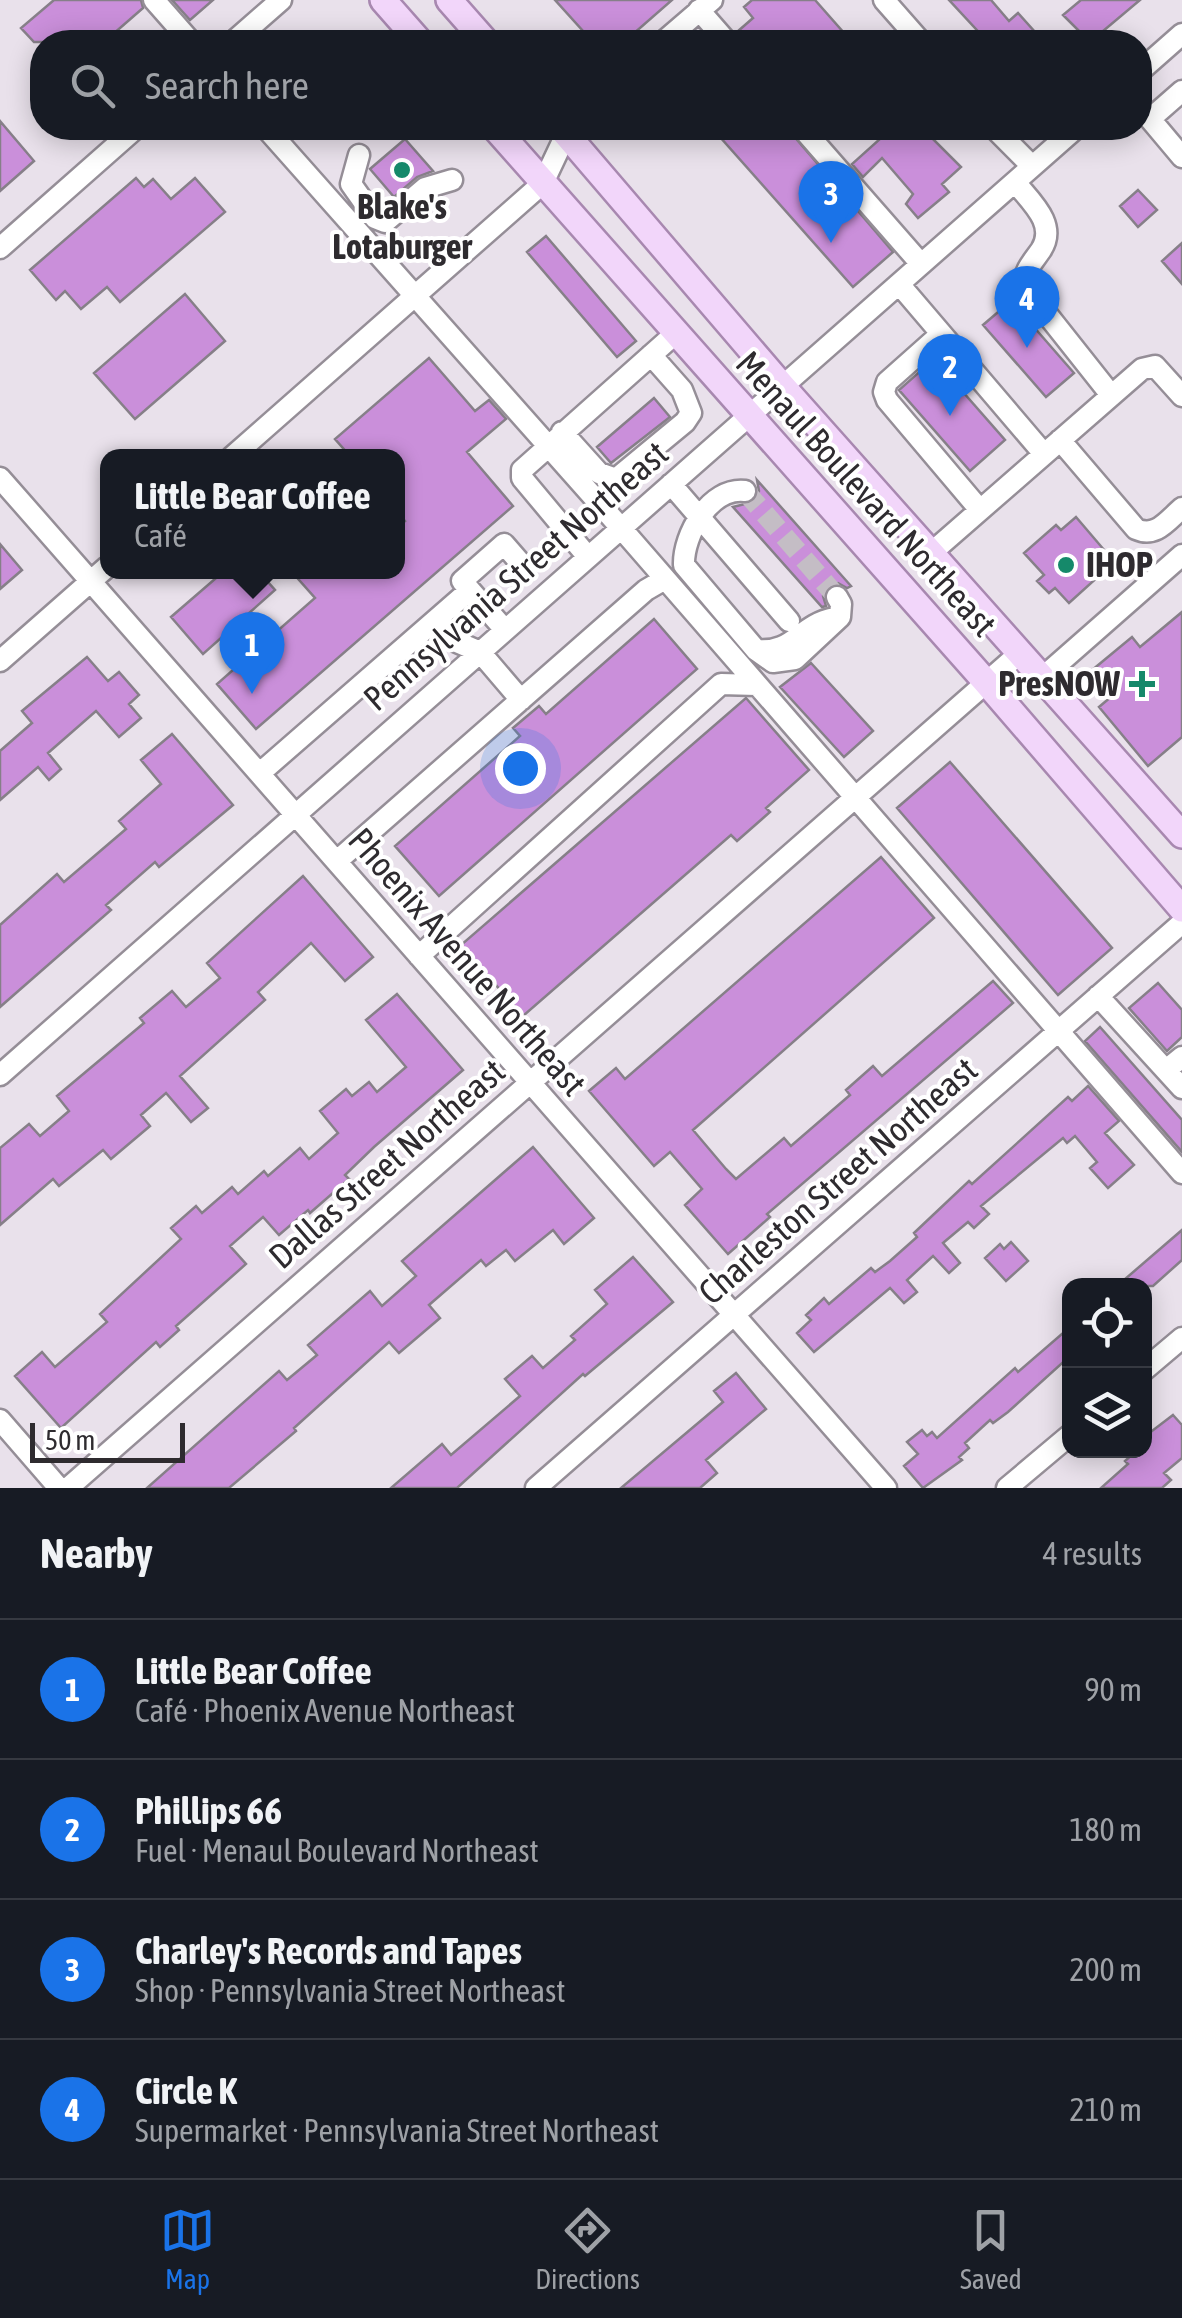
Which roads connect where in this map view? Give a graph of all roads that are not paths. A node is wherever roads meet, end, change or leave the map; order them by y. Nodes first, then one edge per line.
1 (154, 0) edge
2 (281, 0) edge
3 (383, 0) edge
4 (448, 0) edge
5 (884, 0) edge
6 (705, 5) edge
7 (180, 30) edge
8 (247, 30) edge
9 (409, 30) edge
10 (475, 30) edge
11 (677, 30) edge
12 (721, 30) edge
13 (910, 30) edge
14 (1182, 34) edge
15 (1152, 61) edge
16 (1182, 91) edge
17 (1152, 109) edge
18 (1152, 121) edge
19 (122, 140) edge
20 (277, 140) edge
21 (506, 140) edge
22 (560, 140) edge
23 (573, 140) edge
24 (812, 140) edge
25 (1006, 140) edge
26 (1062, 140) edge
27 (359, 155) dead end
28 (1182, 157) edge
29 (1032, 166) junction
30 (452, 180) dead end
31 (543, 182) junction
32 (1015, 182) junction
33 (0, 248) edge
34 (921, 264) junction
35 (899, 284) junction
36 (415, 296) junction
37 (676, 333) junction
38 (942, 334) junction
39 (651, 355) junction
40 (782, 386) junction
41 (1111, 396) junction
42 (1182, 396) edge
43 (748, 416) junction
44 (555, 439) junction
45 (1052, 447) junction
46 (240, 449) edge
47 (0, 478) edge
48 (670, 484) junction
49 (745, 491) dead end
50 (1182, 508) edge
51 (980, 510) junction
52 (699, 517) junction
53 (621, 528) junction
54 (931, 553) junction
55 (1182, 555) edge
56 (588, 556) junction
57 (524, 567) dead end
58 (100, 573) edge
59 (665, 579) junction
60 (90, 582) junction
61 (470, 590) junction
62 (838, 607) dead end
63 (437, 618) junction
64 (789, 621) dead end
65 (505, 630) junction
66 (480, 652) junction
67 (1020, 653) junction
68 (0, 661) edge
69 (1042, 678) junction
70 (986, 682) junction
71 (757, 685) junction
72 (521, 700) junction
73 (260, 773) junction
74 (854, 797) junction
75 (296, 814) junction
76 (1182, 835) edge
77 (337, 861) junction
78 (1182, 909) edge
79 (1182, 923) edge
80 (419, 956) junction
81 (1098, 996) junction
82 (1058, 1031) junction
83 (1174, 1063) edge
84 (0, 1074) edge
85 (528, 1082) junction
86 (1182, 1088) edge
87 (1182, 1172) edge
88 (734, 1315) junction
89 (1182, 1338) edge
90 (1146, 1368) edge
91 (0, 1420) edge
92 (1062, 1442) edge
93 (59, 1488) edge
94 (68, 1488) edge
95 (536, 1488) edge
96 (886, 1488) edge
97 (1007, 1488) edge

1 - 7 street
2 - 8 street
3 - 9 main road
4 - 10 main road
5 - 13 street
6 - 11 street
6 - 12 street
14 - 15 street
16 - 17 street
18 - 28 street
19 - 33 street
20 - 36 street
21 - 31 main road, Menaul Boulevard Northeast
22 - 31 street
23 - 40 main road, Menaul Boulevard Northeast
24 - 34 street
25 - 29 street
26 - 29 street, Pennsylvania Street Northeast
27 - 30 street
29 - 32 street, Pennsylvania Street Northeast
31 - 36 street
31 - 37 main road, Menaul Boulevard Northeast
32 - 34 street, Pennsylvania Street Northeast
32 - 41 street
34 - 35 street, Pennsylvania Street Northeast
35 - 38 street
35 - 40 street, Pennsylvania Street Northeast
36 - 44 street
36 - 46 street
37 - 39 street
37 - 43 main road, Menaul Boulevard Northeast
38 - 45 street
38 - 51 street
39 - 44 street
39 - 44 street
40 - 43 street, Pennsylvania Street Northeast
40 - 54 main road, Menaul Boulevard Northeast
41 - 42 street
41 - 45 street
43 - 48 street, Pennsylvania Street Northeast
43 - 70 main road, Menaul Boulevard Northeast
44 - 53 street
44 - 56 street
45 - 50 street
45 - 51 street
47 - 60 street, Phoenix Avenue Northeast
48 - 52 street
48 - 53 street, Pennsylvania Street Northeast
49 - 52 street
51 - 54 street
52 - 62 street
52 - 64 street
53 - 56 street, Pennsylvania Street Northeast
53 - 59 street
54 - 67 main road, Menaul Boulevard Northeast
55 - 69 street
56 - 65 street, Pennsylvania Street Northeast
57 - 61 street
58 - 60 street
59 - 71 street
59 - 72 street
60 - 68 street
60 - 73 street, Phoenix Avenue Northeast
61 - 63 street
61 - 65 street
63 - 66 street
63 - 73 street
65 - 66 street, Pennsylvania Street Northeast
66 - 72 street
66 - 75 street, Pennsylvania Street Northeast
67 - 69 main road, Menaul Boulevard Northeast
67 - 70 street, Dallas Street Northeast
69 - 76 main road, Menaul Boulevard Northeast
70 - 74 street, Dallas Street Northeast
70 - 78 main road, Menaul Boulevard Northeast
71 - 74 street
71 - 80 street
72 - 77 street
73 - 75 street, Phoenix Avenue Northeast
74 - 82 street
74 - 85 street, Dallas Street Northeast
75 - 77 street, Phoenix Avenue Northeast
75 - 84 street, Pennsylvania Street Northeast
77 - 80 street, Phoenix Avenue Northeast
79 - 81 street, Charleston Street Northeast
80 - 85 street, Phoenix Avenue Northeast
81 - 82 street, Charleston Street Northeast
81 - 83 street
82 - 87 street
82 - 88 street, Charleston Street Northeast
83 - 86 street
85 - 88 street, Phoenix Avenue Northeast
85 - 94 street, Dallas Street Northeast
88 - 95 street, Charleston Street Northeast
88 - 96 street, Phoenix Avenue Northeast
89 - 90 street
91 - 93 street
92 - 97 street

